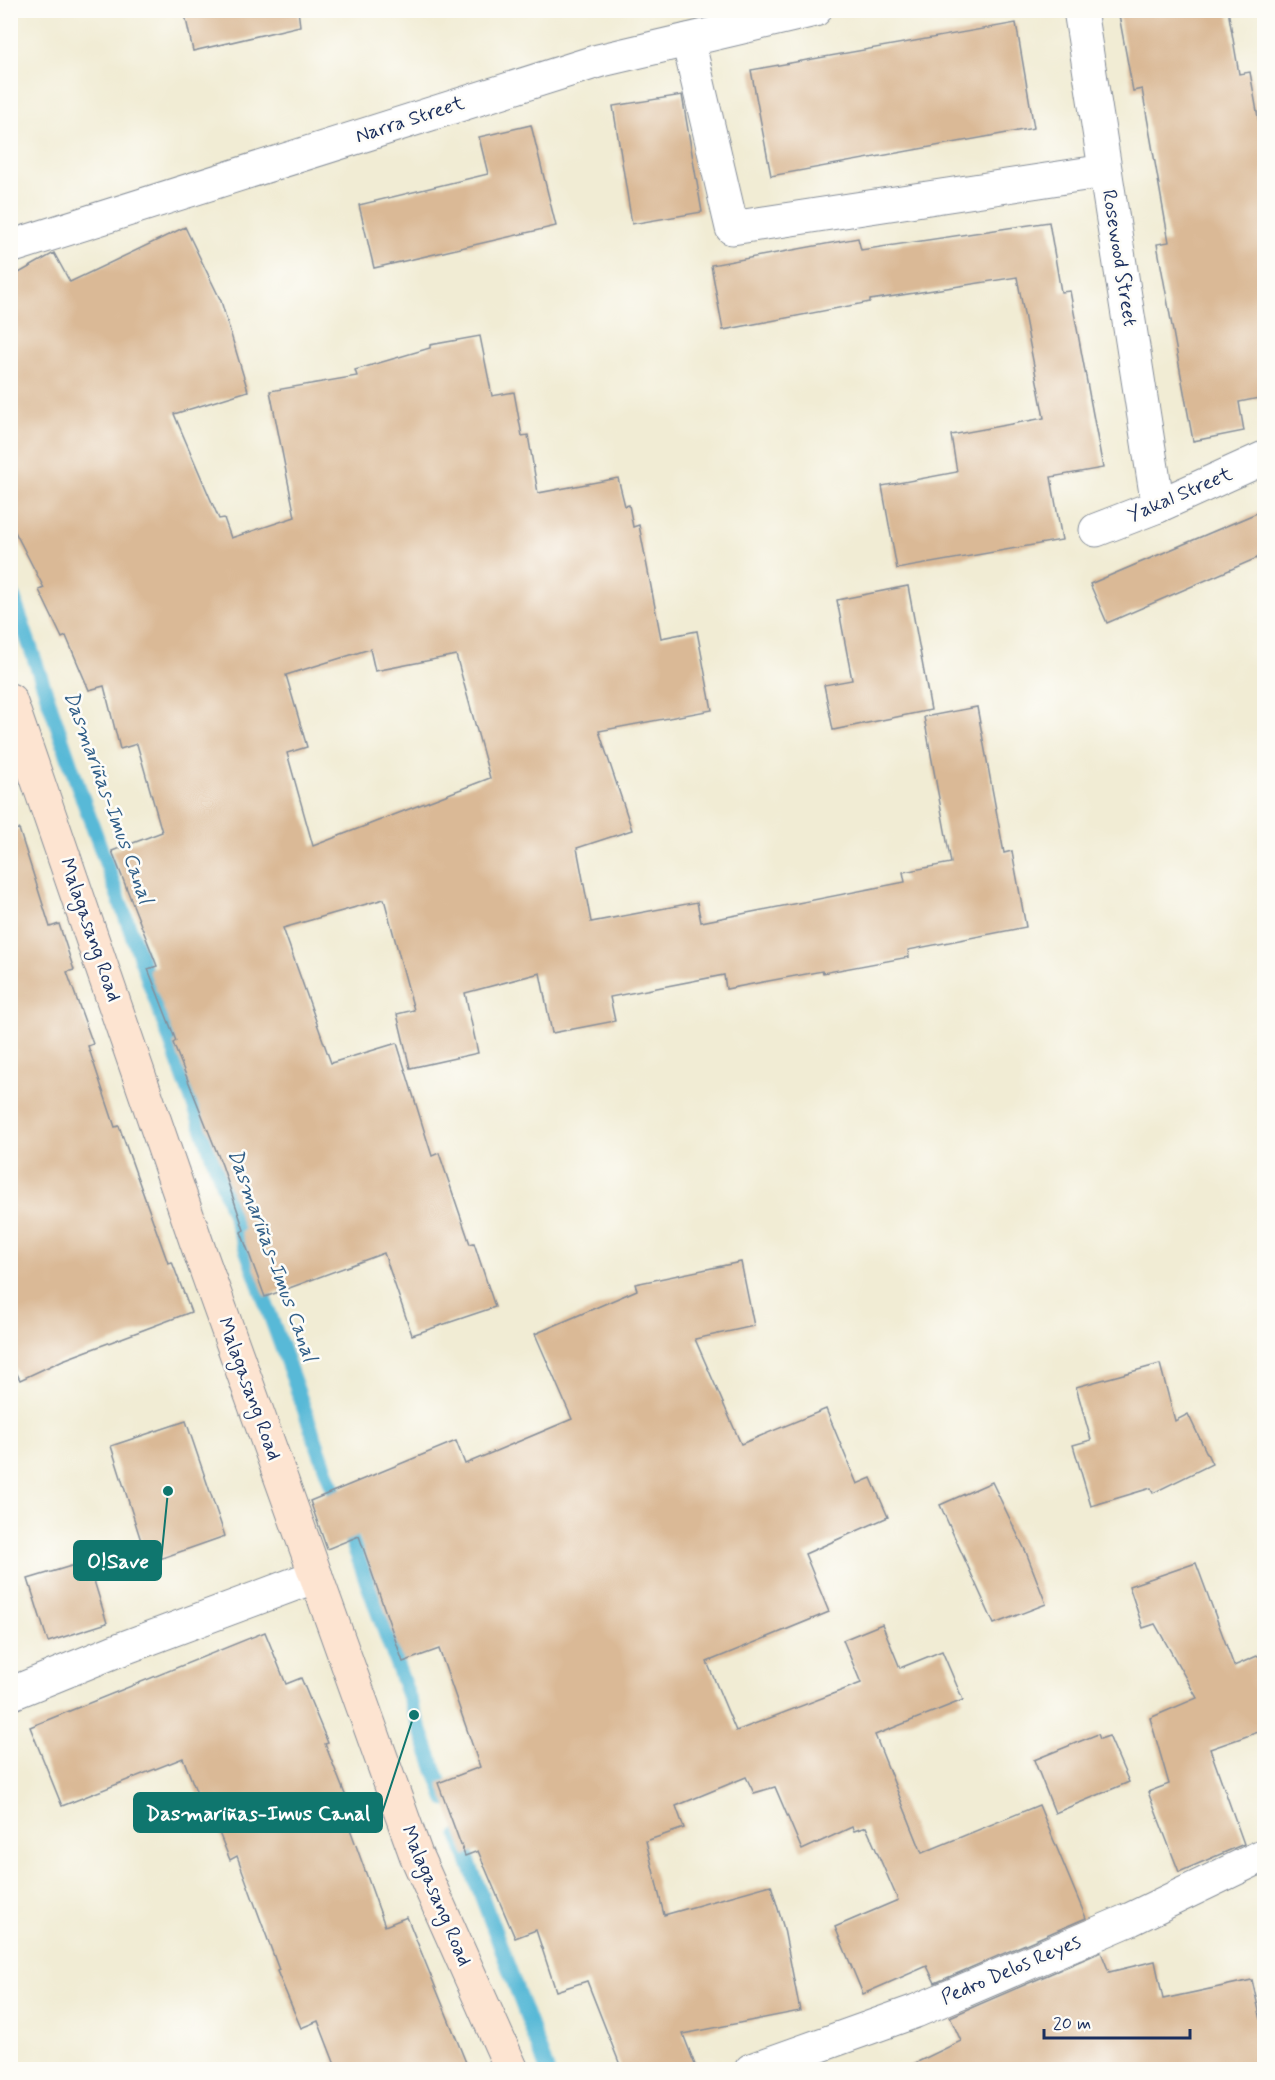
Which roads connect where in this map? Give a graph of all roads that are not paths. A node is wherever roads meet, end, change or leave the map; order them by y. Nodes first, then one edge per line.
1 (815, 10) edge
2 (1080, 10) edge
3 (688, 40) junction
4 (1105, 171) junction
5 (10, 247) edge
6 (1264, 458) edge
7 (1158, 506) junction
8 (1096, 530) dead end
9 (10, 700) edge
10 (316, 1576) junction
11 (10, 1694) edge
12 (1264, 1855) edge
13 (512, 2070) edge
14 (751, 2070) edge

1 - 3 street, Narra Street
2 - 4 street, Rosewood Street
3 - 4 street
3 - 5 street, Narra Street
4 - 7 street, Rosewood Street
6 - 7 street, Yakal Street
7 - 8 street, Yakal Street
9 - 10 main road, Malagasang Road
10 - 11 street
10 - 13 main road, Malagasang Road
12 - 14 street, Pedro Delos Reyes

